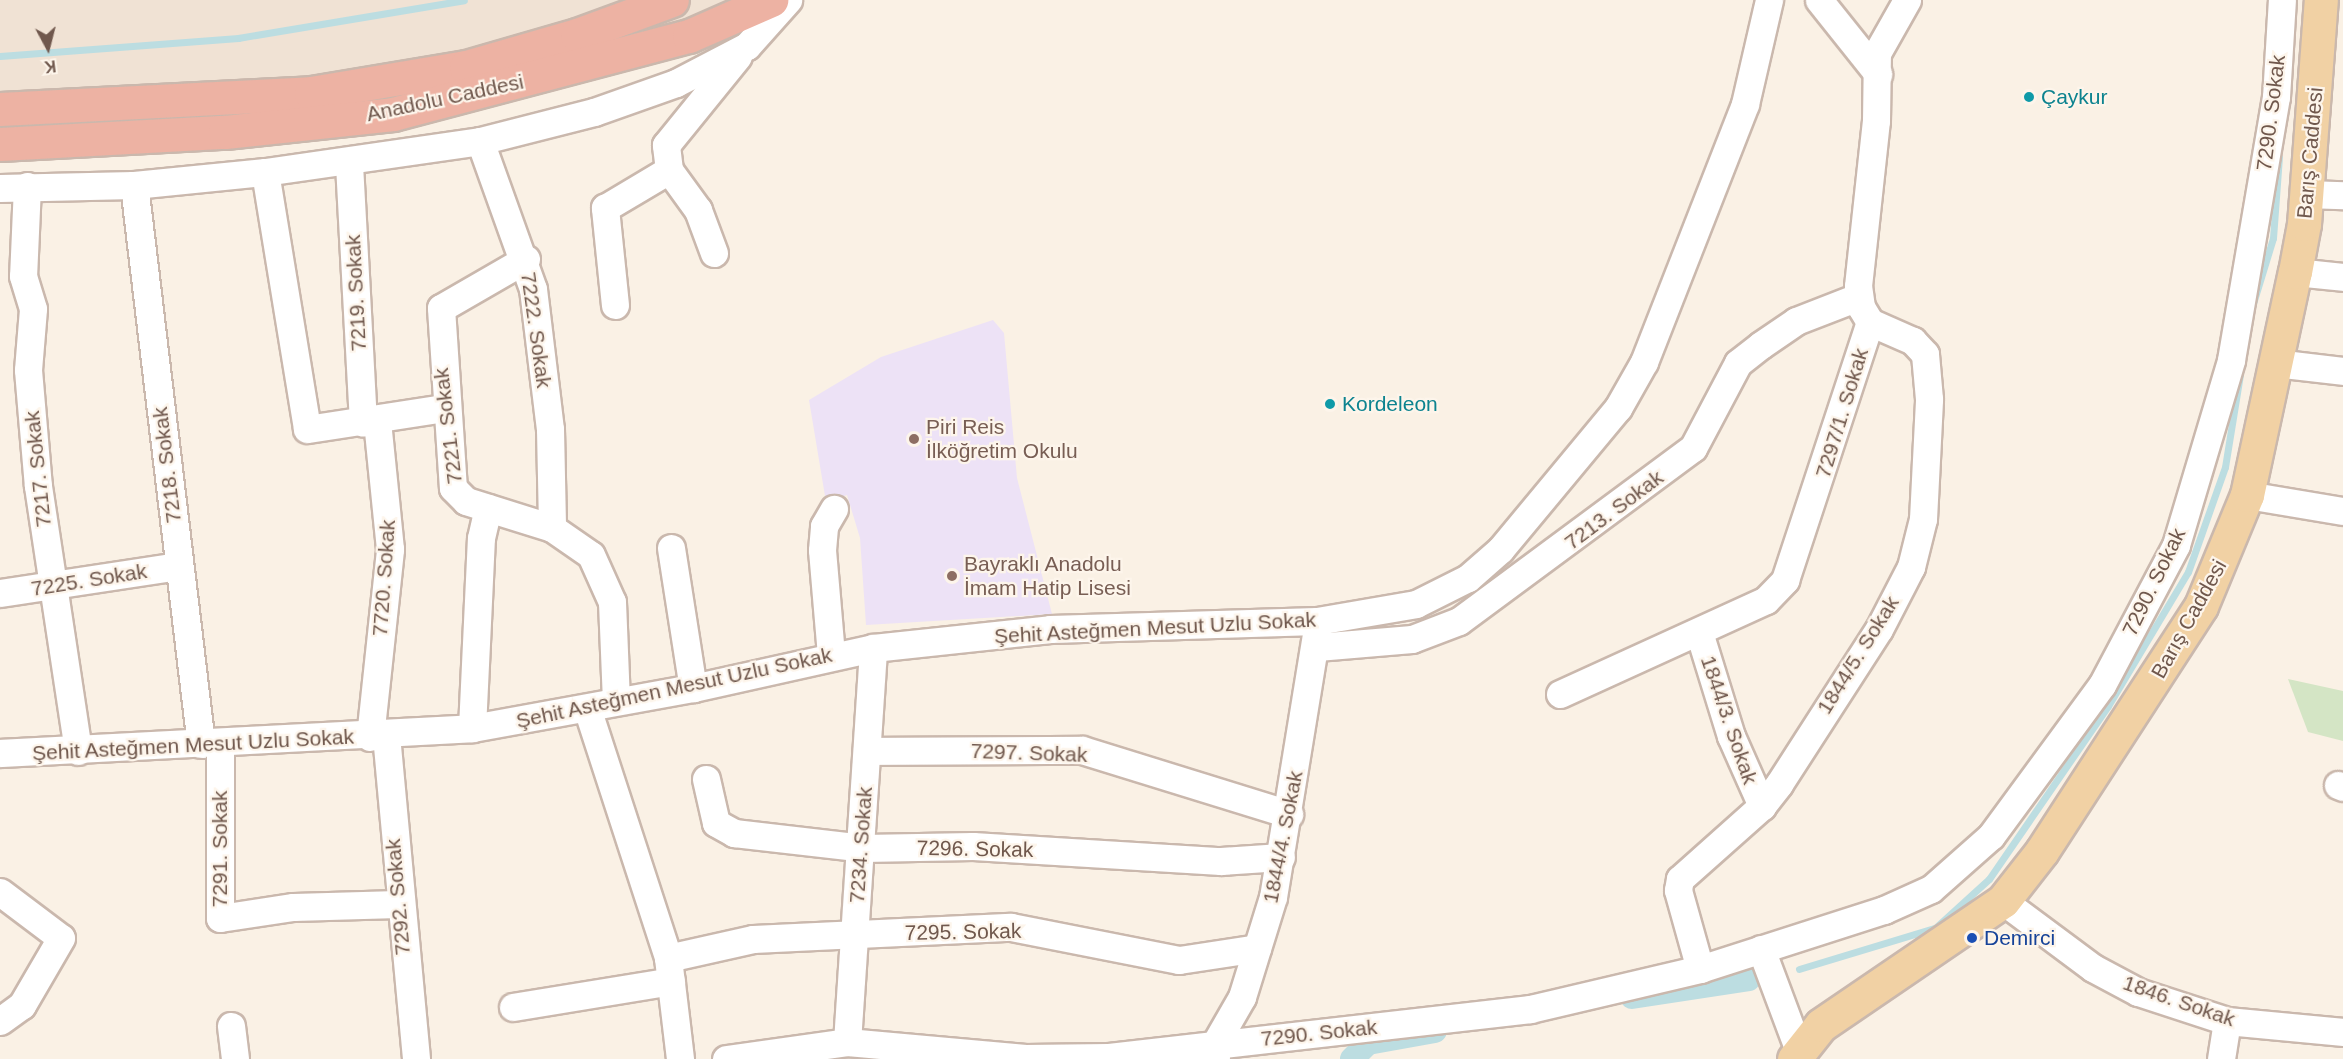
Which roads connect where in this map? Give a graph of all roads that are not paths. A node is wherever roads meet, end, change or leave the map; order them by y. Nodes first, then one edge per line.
1 (672, 0) edge
2 (771, 0) edge
3 (788, 0) edge
4 (1769, 0) edge
5 (1819, 0) edge
6 (1907, 0) edge
7 (2282, 0) edge
8 (2321, 0) edge
9 (747, 46) junction
10 (1878, 74) junction
11 (0, 109) edge
12 (480, 141) junction
13 (0, 144) edge
14 (349, 164) junction
15 (669, 170) junction
16 (265, 172) junction
17 (134, 185) junction
18 (27, 186) junction
19 (0, 188) edge
20 (2306, 194) junction
21 (2343, 195) edge
22 (714, 253) dead end
23 (526, 259) junction
24 (2295, 272) junction
25 (2343, 277) edge
26 (1858, 297) junction
27 (615, 305) dead end
28 (1870, 322) junction
29 (2275, 363) junction
30 (2343, 371) edge
31 (444, 408) junction
32 (370, 421) junction
33 (2247, 495) junction
34 (488, 508) junction
35 (834, 509) dead end
36 (2343, 511) edge
37 (552, 528) junction
38 (671, 548) dead end
39 (179, 566) junction
40 (52, 586) junction
41 (0, 593) edge
42 (1699, 632) junction
43 (1317, 634) junction
44 (873, 648) junction
45 (831, 655) junction
46 (693, 688) junction
47 (1560, 694) dead end
48 (616, 701) junction
49 (587, 708) junction
50 (472, 728) junction
51 (378, 736) junction
52 (211, 745) junction
53 (78, 751) junction
54 (868, 751) junction
55 (0, 753) edge
56 (706, 779) dead end
57 (1762, 806) junction
58 (1289, 814) junction
59 (863, 848) junction
60 (1281, 857) junction
61 (0, 892) edge
62 (2003, 901) junction
63 (398, 904) junction
64 (854, 933) junction
65 (1257, 948) junction
66 (1761, 948) junction
67 (1700, 969) junction
68 (670, 970) junction
69 (513, 1007) dead end
70 (0, 1021) edge
71 (2227, 1021) junction
72 (231, 1026) dead end
73 (2343, 1032) edge
74 (847, 1042) junction
75 (1216, 1052) edge
76 (1796, 1053) edge
77 (235, 1059) edge
78 (416, 1059) edge
79 (680, 1059) edge
80 (726, 1059) edge
81 (1025, 1059) edge
82 (2221, 1059) edge

1 - 11 highway, Anadolu Caddesi
2 - 13 highway, Anadolu Caddesi
3 - 9 street
4 - 43 street, Şehit Asteğmen Mesut Uzlu Sokak
5 - 10 street
6 - 10 street
7 - 66 street, 7290. Sokak
8 - 20 main road, Barış Caddesi
9 - 12 street
9 - 15 street
10 - 26 street
12 - 14 street
12 - 23 street, 7222. Sokak
14 - 16 street
14 - 32 street, 7219. Sokak
15 - 22 street
15 - 27 street
16 - 17 street
16 - 32 street
17 - 18 street
17 - 39 street, 7218. Sokak
18 - 19 street
18 - 40 street, 7217. Sokak
20 - 21 street
20 - 24 main road, Barış Caddesi
23 - 31 street, 7221. Sokak
23 - 37 street, 7222. Sokak
24 - 25 street
24 - 29 main road, Barış Caddesi
26 - 28 street, 7297/1. Sokak
26 - 43 street, 7213. Sokak
28 - 42 street, 7297/1. Sokak
28 - 57 street, 1844/5. Sokak
29 - 30 street
29 - 33 main road, Barış Caddesi
31 - 32 street
31 - 34 street, 7221. Sokak
32 - 51 street, 7720. Sokak
33 - 36 street
33 - 62 main road, Barış Caddesi
34 - 37 street, 7221. Sokak
34 - 50 street
35 - 45 street
37 - 48 street, 7221. Sokak
38 - 46 street
39 - 40 street, 7225. Sokak
39 - 52 street, 7218. Sokak
40 - 41 street, 7225. Sokak
40 - 53 street, 7217. Sokak
42 - 47 street, 7297/1. Sokak
42 - 57 street, 1844/3. Sokak
43 - 44 street, Şehit Asteğmen Mesut Uzlu Sokak
43 - 58 street, 1844/4. Sokak
44 - 45 street, Şehit Asteğmen Mesut Uzlu Sokak
44 - 54 street, 7234. Sokak
45 - 46 street, Şehit Asteğmen Mesut Uzlu Sokak
46 - 48 street, Şehit Asteğmen Mesut Uzlu Sokak
48 - 49 street, Şehit Asteğmen Mesut Uzlu Sokak
49 - 50 street, Şehit Asteğmen Mesut Uzlu Sokak
49 - 68 street
50 - 51 street, Şehit Asteğmen Mesut Uzlu Sokak
51 - 52 street, Şehit Asteğmen Mesut Uzlu Sokak
51 - 63 street, 7292. Sokak
52 - 53 street, Şehit Asteğmen Mesut Uzlu Sokak
52 - 63 street, 7291. Sokak
53 - 55 street, Şehit Asteğmen Mesut Uzlu Sokak
54 - 58 street, 7297. Sokak
54 - 59 street, 7234. Sokak
56 - 59 street, 7296. Sokak
57 - 67 street, 1844/5. Sokak
58 - 60 street, 1844/4. Sokak
59 - 60 street, 7296. Sokak
59 - 64 street, 7234. Sokak
60 - 65 street, 1844/4. Sokak
61 - 70 street
62 - 71 street, 1846. Sokak
62 - 76 main road, Barış Caddesi
63 - 78 street, 7292. Sokak
64 - 65 street, 7295. Sokak
64 - 68 street, 7295. Sokak
64 - 74 street, 7234. Sokak
65 - 75 street, 1844/4. Sokak
66 - 67 street, 7290. Sokak
66 - 76 street
67 - 75 street, 7290. Sokak
68 - 69 street, 7295. Sokak
68 - 79 street
71 - 73 street, 1846. Sokak
71 - 82 street
72 - 77 street
74 - 80 street, 7290. Sokak
74 - 81 street, 7290. Sokak
75 - 81 street, 7290. Sokak

